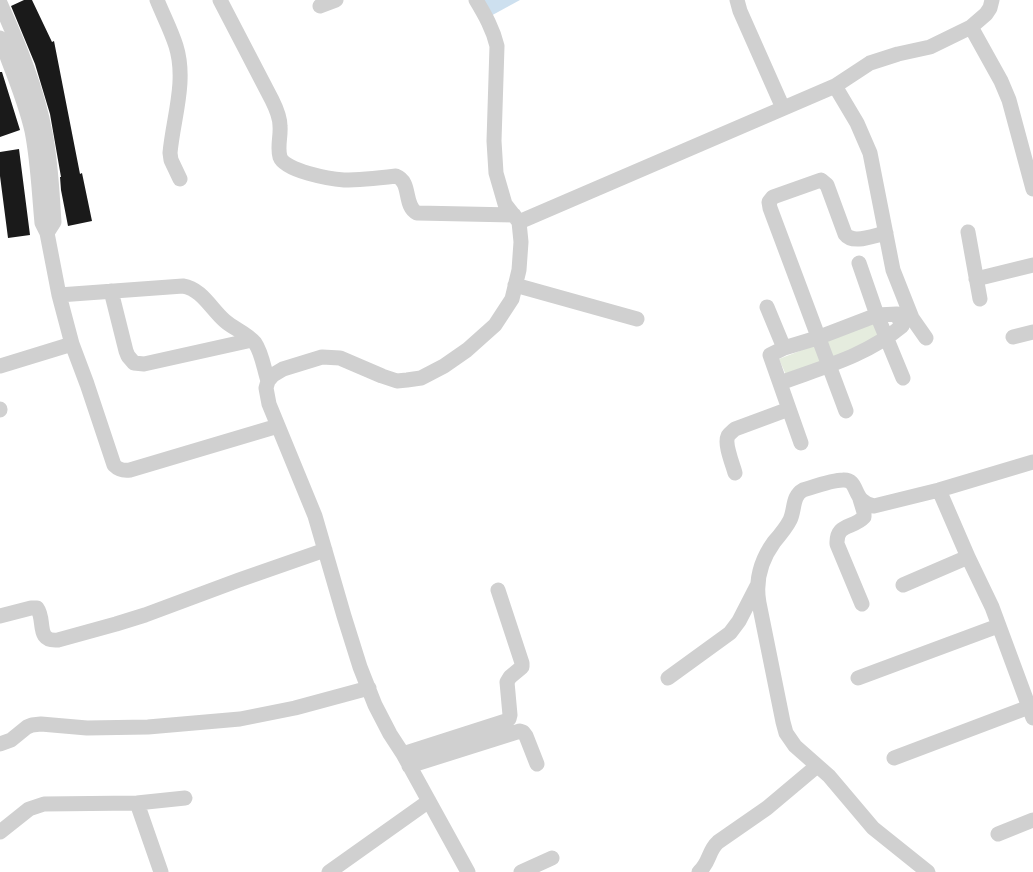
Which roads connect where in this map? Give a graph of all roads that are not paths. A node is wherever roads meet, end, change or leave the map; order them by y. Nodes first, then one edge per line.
1 (157, 0) edge
2 (220, 0) edge
3 (336, 0) edge
4 (476, 0) edge
5 (737, 0) edge
6 (992, 0) edge
7 (0, 3) edge
8 (320, 6) dead end
9 (971, 27) junction
10 (0, 38) edge
11 (835, 86) junction
12 (783, 108) junction
13 (180, 179) dead end
14 (1032, 182) edge
15 (516, 218) junction
16 (968, 232) dead end
17 (47, 233) junction
18 (886, 233) junction
19 (859, 264) dead end
20 (1033, 265) edge
21 (976, 279) junction
22 (516, 285) junction
23 (111, 291) junction
24 (59, 295) junction
25 (980, 299) dead end
26 (767, 307) dead end
27 (876, 314) junction
28 (637, 319) dead end
29 (906, 320) junction
30 (1033, 332) edge
31 (1013, 337) dead end
32 (817, 338) junction
33 (926, 338) dead end
34 (887, 339) junction
35 (252, 340) junction
36 (72, 344) junction
37 (784, 348) junction
38 (828, 365) junction
39 (0, 366) edge
40 (903, 378) dead end
41 (268, 380) junction
42 (780, 383) junction
43 (789, 409) junction
44 (846, 411) dead end
45 (278, 426) junction
46 (801, 443) dead end
47 (1033, 462) edge
48 (735, 473) dead end
49 (939, 490) junction
50 (860, 499) junction
51 (325, 550) junction
52 (968, 557) junction
53 (903, 585) dead end
54 (757, 586) junction
55 (498, 590) dead end
56 (862, 604) dead end
57 (0, 616) edge
58 (998, 626) junction
59 (668, 678) dead end
60 (858, 678) dead end
61 (369, 688) junction
62 (1031, 712) edge
63 (0, 744) edge
64 (894, 758) dead end
65 (406, 760) junction
66 (537, 764) dead end
67 (817, 766) junction
68 (185, 798) dead end
69 (429, 801) junction
70 (137, 803) junction
71 (1033, 820) edge
72 (0, 832) edge
73 (998, 834) dead end
74 (552, 858) dead end
75 (161, 872) edge
76 (329, 872) edge
77 (468, 872) edge
78 (521, 872) edge
79 (699, 872) edge
80 (928, 872) edge

1 - 13 street
2 - 15 street
3 - 8 street
4 - 15 street
5 - 12 street
6 - 9 street
7 - 17 street
9 - 11 street
9 - 14 street
10 - 17 street
11 - 12 street
11 - 18 street
12 - 15 street
15 - 22 street
16 - 21 street
17 - 24 street
18 - 29 street
18 - 32 street
19 - 27 street
20 - 21 street
21 - 25 street
22 - 28 street
22 - 41 street
23 - 24 street
23 - 35 street
23 - 35 street
24 - 36 street
26 - 37 street
27 - 29 street
27 - 32 street
27 - 34 street
29 - 33 street
29 - 34 street
30 - 31 street
32 - 37 street
32 - 38 street
34 - 38 street
34 - 40 street
35 - 41 street
36 - 39 street
36 - 45 street
37 - 42 street
38 - 42 street
38 - 44 street
41 - 45 street
42 - 43 street
43 - 46 street
43 - 48 street
45 - 51 street
47 - 49 street
49 - 50 street
49 - 52 street
50 - 54 street
50 - 56 street
51 - 57 street
51 - 61 street
52 - 53 street
52 - 58 street
54 - 59 street
54 - 67 street
55 - 65 street
58 - 60 street
58 - 62 street
61 - 63 street
61 - 65 street
62 - 64 street
65 - 66 street
65 - 69 street
67 - 79 street
67 - 80 street
68 - 70 street
69 - 76 street
69 - 77 street
70 - 72 street
70 - 75 street
71 - 73 street
74 - 78 street

